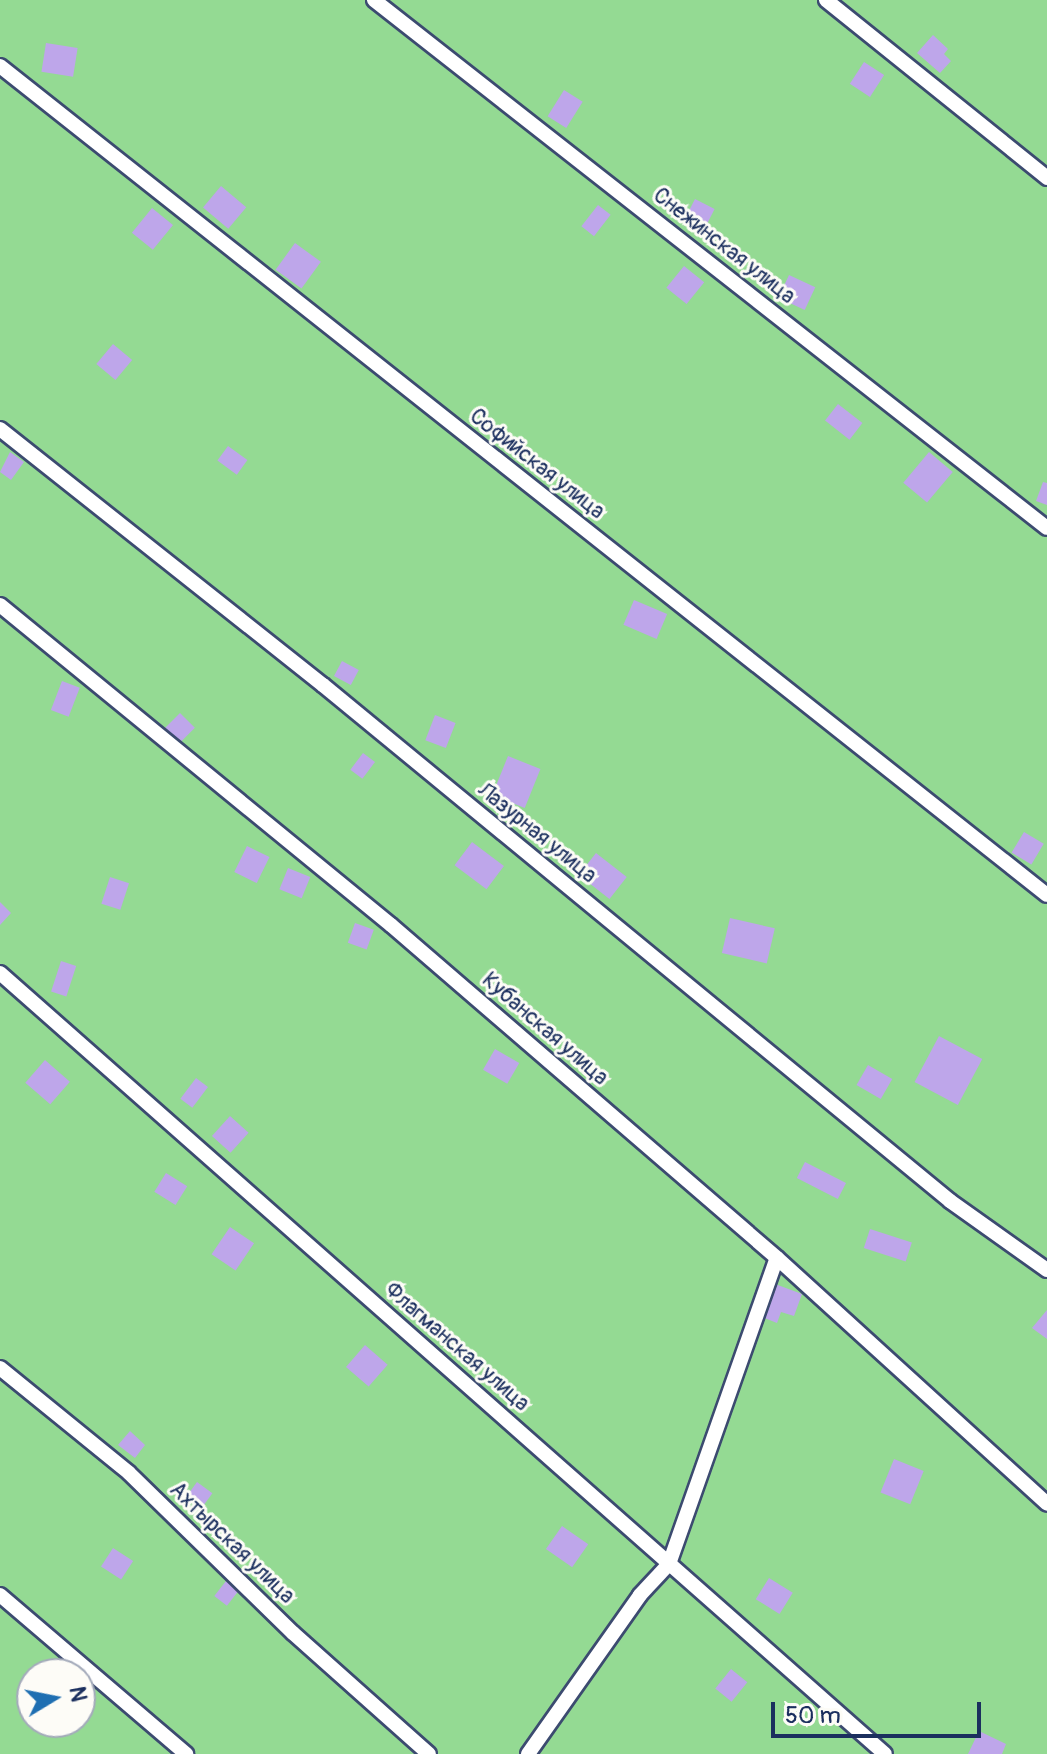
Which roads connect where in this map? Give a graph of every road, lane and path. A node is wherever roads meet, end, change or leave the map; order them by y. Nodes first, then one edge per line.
1 (374, 0) edge
2 (826, 0) edge
3 (0, 66) edge
4 (1047, 178) edge
5 (0, 429) edge
6 (1047, 528) edge
7 (0, 605) edge
8 (1047, 895) edge
9 (0, 973) edge
10 (777, 1258) junction
11 (1047, 1270) edge
12 (0, 1368) edge
13 (1047, 1504) edge
14 (669, 1564) junction
15 (0, 1595) edge
16 (186, 1754) edge
17 (429, 1754) edge
18 (528, 1754) edge
19 (885, 1754) edge

1 - 6 lane, Снежинская улица
2 - 4 lane
3 - 8 lane, Софийская улица
5 - 11 lane, Лазурная улица
7 - 10 lane, Кубанская улица
9 - 14 lane, Флагманская улица
10 - 13 lane, Кубанская улица
10 - 14 lane
12 - 17 lane, Ахтырская улица
14 - 18 lane
14 - 19 lane, Флагманская улица
15 - 16 lane

